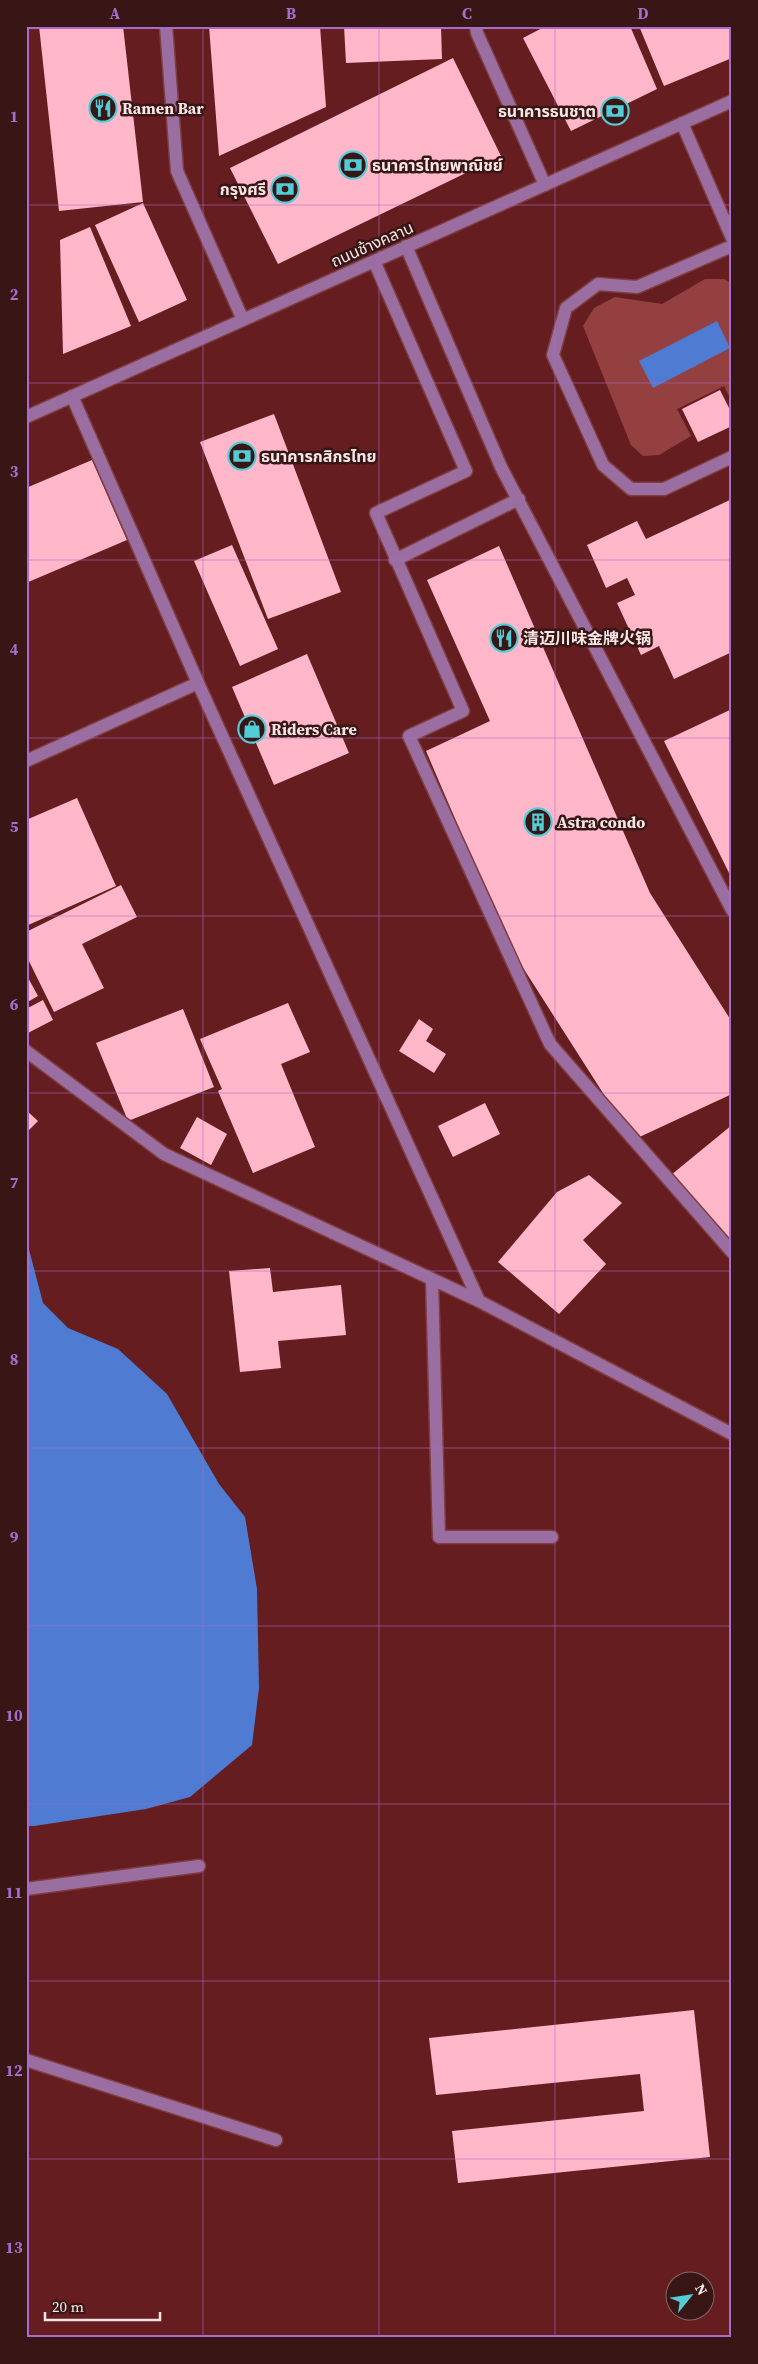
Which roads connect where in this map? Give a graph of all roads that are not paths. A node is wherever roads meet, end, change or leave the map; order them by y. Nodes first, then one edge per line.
1 (166, 26) edge
2 (476, 26) edge
3 (732, 100) edge
4 (682, 123) junction
5 (545, 185) junction
6 (732, 238) edge
7 (406, 246) junction
8 (732, 246) edge
9 (374, 261) junction
10 (243, 320) junction
11 (72, 396) junction
12 (26, 417) edge
13 (732, 457) edge
14 (519, 499) junction
15 (395, 560) junction
16 (198, 683) junction
17 (26, 761) edge
18 (732, 910) edge
19 (26, 1051) edge
20 (732, 1252) edge
21 (432, 1280) junction
22 (479, 1301) junction
23 (732, 1434) edge
24 (552, 1537) dead end
25 (199, 1866) dead end
26 (26, 1889) edge
27 (26, 2060) edge
28 (276, 2140) dead end

1 - 10 street
2 - 5 street
3 - 4 street, ถนนช้างคลาน
4 - 5 street, ถนนช้างคลาน
4 - 6 street
5 - 7 street, ถนนช้างคลาน
7 - 9 street, ถนนช้างคลาน
7 - 14 street
8 - 13 street
9 - 10 street, ถนนช้างคลาน
9 - 15 street
10 - 11 street, ถนนช้างคลาน
11 - 12 street, ถนนช้างคลาน
11 - 16 street
14 - 15 street
14 - 18 street
15 - 20 street
16 - 17 street
16 - 22 street
19 - 21 street
21 - 22 street
21 - 24 street
22 - 23 street
25 - 26 street
27 - 28 street

